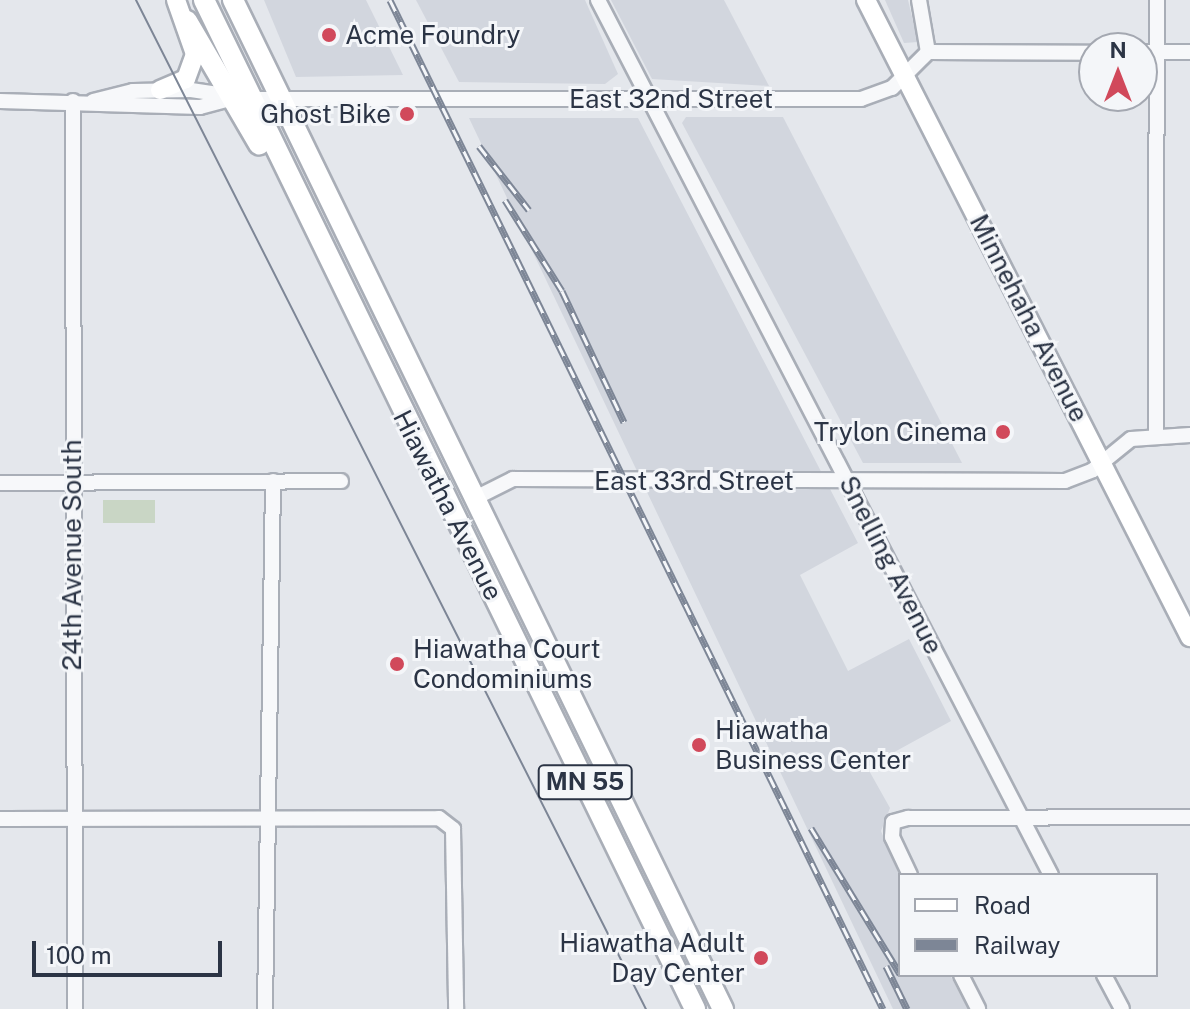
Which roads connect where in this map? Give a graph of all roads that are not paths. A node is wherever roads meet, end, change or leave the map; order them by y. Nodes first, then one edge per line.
1 (176, 0) edge
2 (204, 0) edge
3 (233, 0) edge
4 (598, 0) edge
5 (866, 0) edge
6 (919, 0) edge
7 (1157, 0) edge
8 (187, 21) junction
9 (1158, 32) edge
10 (928, 52) junction
11 (1158, 52) edge
12 (1190, 52) edge
13 (1078, 53) edge
14 (905, 74) junction
15 (160, 90) junction
16 (230, 99) junction
17 (251, 99) junction
18 (281, 99) junction
19 (649, 99) junction
20 (0, 101) edge
21 (73, 101) junction
22 (93, 101) junction
23 (1158, 112) edge
24 (299, 204) junction
25 (1156, 434) junction
26 (1190, 435) edge
27 (1101, 462) junction
28 (273, 481) junction
29 (341, 481) dead end
30 (850, 482) junction
31 (0, 483) edge
32 (72, 483) junction
33 (477, 497) junction
34 (1190, 637) edge
35 (1020, 816) junction
36 (1190, 817) edge
37 (269, 818) junction
38 (0, 819) edge
39 (73, 819) junction
40 (909, 873) edge
41 (1050, 873) edge
42 (962, 977) edge
43 (1105, 977) edge
44 (75, 1009) edge
45 (265, 1009) edge
46 (456, 1009) edge
47 (695, 1009) edge
48 (723, 1009) edge
49 (978, 1009) edge
50 (1122, 1009) edge

1 - 8 main road
2 - 17 highway, Hiawatha Avenue / MN 55
3 - 18 highway, Hiawatha Avenue / MN 55
4 - 19 street, Snelling Avenue
5 - 14 main road, Minnehaha Avenue
6 - 10 street
7 - 9 street
8 - 15 main road
8 - 16 highway
10 - 13 street
10 - 14 street, East 32nd Street
11 - 12 street
14 - 19 street, East 32nd Street
14 - 27 main road, Minnehaha Avenue
15 - 16 street, East 32nd Street
15 - 22 street, East 32nd Street
16 - 17 street, East 32nd Street
16 - 22 street, East 32nd Street
16 - 24 highway
17 - 18 street, East 32nd Street
17 - 24 highway, Hiawatha Avenue / MN 55
18 - 19 street, East 32nd Street
18 - 33 highway, Hiawatha Avenue / MN 55
19 - 30 street, Snelling Avenue
20 - 21 street, East 32nd Street
21 - 22 street, East 32nd Street
21 - 32 street, 24th Avenue South
23 - 25 street
24 - 47 highway, Hiawatha Avenue / MN 55
25 - 26 street, East 33rd Street
25 - 27 street, East 33rd Street
27 - 30 street, East 33rd Street
27 - 34 main road, Minnehaha Avenue
28 - 29 street
28 - 32 street
28 - 37 street
30 - 33 street, East 33rd Street
30 - 35 street, Snelling Avenue
31 - 32 street
32 - 39 street, 24th Avenue South
33 - 48 highway, Hiawatha Avenue / MN 55
35 - 36 street
35 - 40 street
35 - 41 street, Snelling Avenue
37 - 39 street
37 - 45 street
37 - 46 street
38 - 39 street
39 - 44 street, 24th Avenue South
42 - 49 street
43 - 50 street

